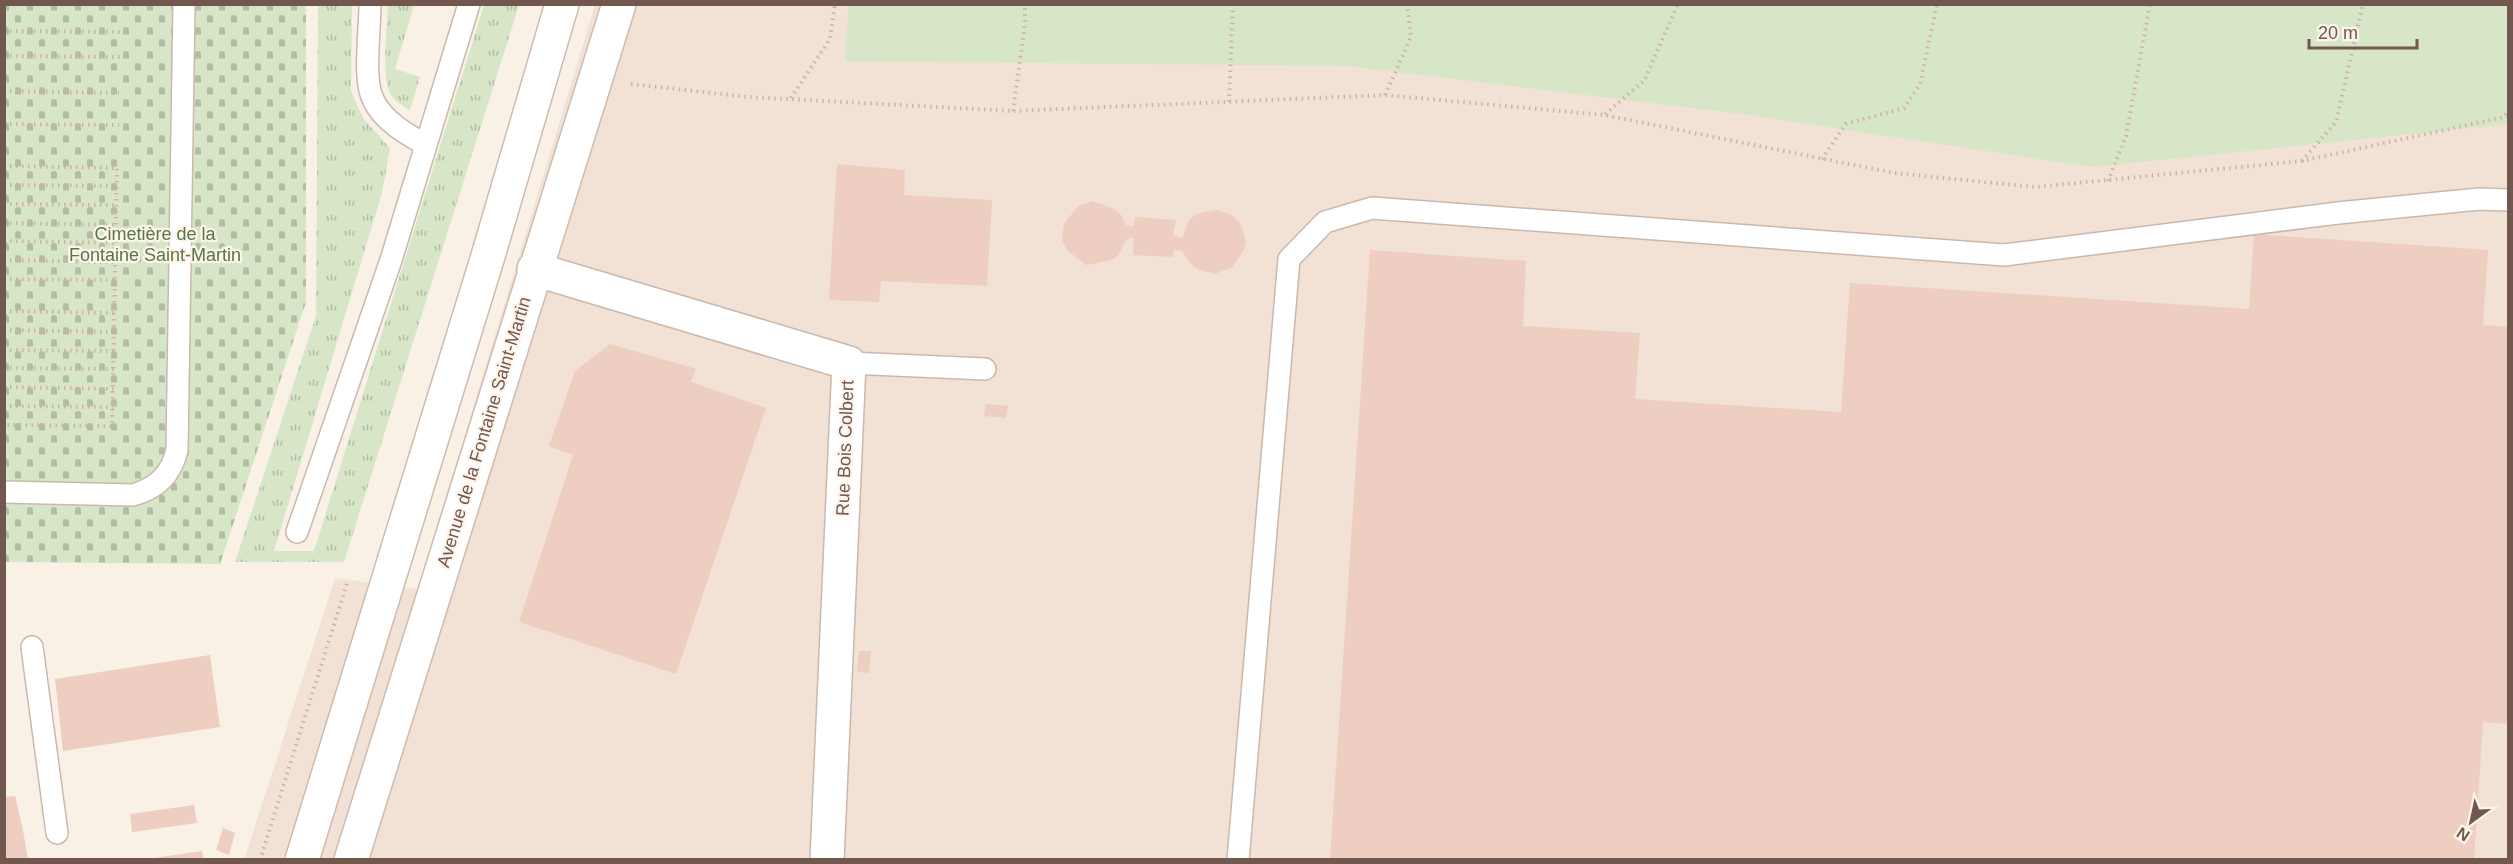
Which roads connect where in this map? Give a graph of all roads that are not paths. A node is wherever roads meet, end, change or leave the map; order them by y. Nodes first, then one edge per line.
1 (184, 4) edge
2 (370, 4) edge
3 (469, 4) edge
4 (562, 4) edge
5 (619, 4) edge
6 (544, 64) junction
7 (594, 80) junction
8 (425, 144) junction
9 (2508, 200) edge
10 (488, 256) junction
11 (534, 269) junction
12 (849, 363) junction
13 (985, 369) dead end
14 (4, 492) edge
15 (297, 532) dead end
16 (32, 647) dead end
17 (57, 833) dead end
18 (302, 860) edge
19 (351, 860) edge
20 (827, 860) edge
21 (1238, 860) edge

1 - 14 lane
2 - 8 lane
3 - 8 lane
4 - 6 main road
5 - 7 main road, Avenue de la Fontaine Saint-Martin
6 - 7 main road
6 - 10 main road
7 - 11 main road, Avenue de la Fontaine Saint-Martin
8 - 15 lane
9 - 21 lane
10 - 11 main road, Rue Bois Colbert
10 - 18 main road
11 - 12 main road, Rue Bois Colbert
11 - 19 main road, Avenue de la Fontaine Saint-Martin
12 - 13 lane
12 - 20 main road, Rue Bois Colbert
16 - 17 lane

